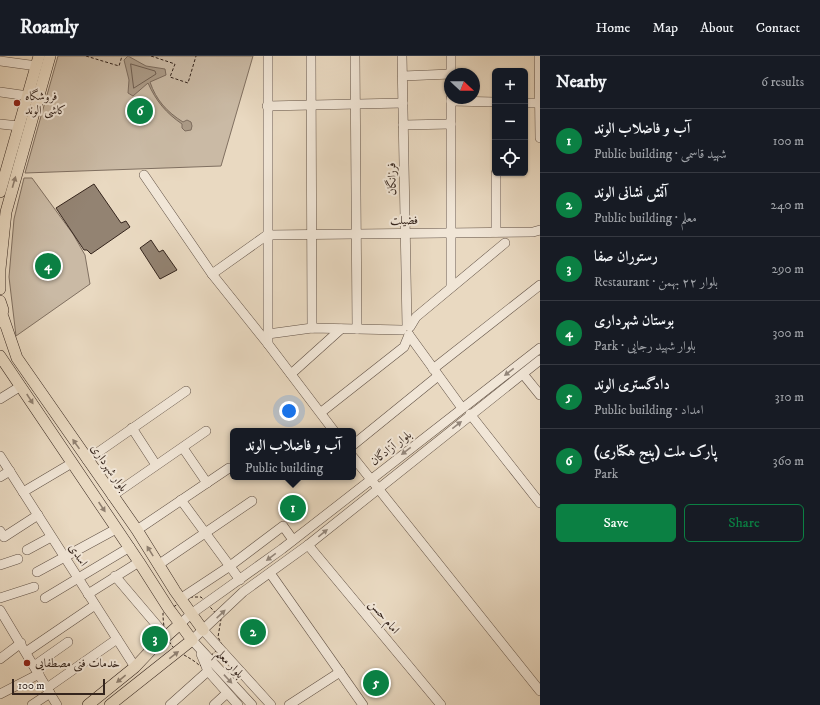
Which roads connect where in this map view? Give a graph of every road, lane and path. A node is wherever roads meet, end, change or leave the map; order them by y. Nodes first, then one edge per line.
1 (50, 56) edge
2 (86, 56) edge
3 (122, 56) edge
4 (151, 56) edge
5 (196, 56) edge
6 (268, 56) edge
7 (311, 56) edge
8 (355, 56) edge
9 (402, 56) edge
10 (451, 56) edge
11 (539, 56) edge
12 (0, 61) edge
13 (38, 61) edge
14 (451, 68) edge
15 (444, 74) edge
16 (402, 76) junction
17 (0, 92) edge
18 (28, 96) junction
19 (480, 101) edge
20 (492, 102) edge
21 (403, 103) junction
22 (528, 103) edge
23 (540, 103) edge
24 (355, 104) junction
25 (451, 104) edge
26 (312, 105) junction
27 (267, 106) junction
28 (0, 124) edge
29 (451, 124) junction
30 (404, 125) junction
31 (19, 126) junction
32 (540, 138) edge
33 (144, 176) dead end
34 (496, 176) edge
35 (0, 192) edge
36 (540, 230) edge
37 (405, 232) junction
38 (496, 232) junction
39 (312, 233) junction
40 (357, 233) junction
41 (452, 233) junction
42 (267, 235) junction
43 (505, 243) dead end
44 (212, 274) junction
45 (540, 284) edge
46 (451, 287) junction
47 (0, 289) edge
48 (0, 301) edge
49 (1, 320) edge
50 (312, 328) junction
51 (341, 329) junction
52 (356, 329) junction
53 (407, 329) junction
54 (268, 334) junction
55 (268, 344) junction
56 (540, 348) edge
57 (0, 356) edge
58 (540, 360) edge
59 (436, 372) junction
60 (291, 374) junction
61 (523, 374) junction
62 (21, 386) junction
63 (186, 391) dead end
64 (540, 395) edge
65 (0, 399) edge
66 (462, 408) junction
67 (324, 410) dead end
68 (470, 414) junction
69 (132, 428) junction
70 (332, 428) edge
71 (206, 431) dead end
72 (356, 442) edge
73 (183, 448) junction
74 (0, 456) edge
75 (87, 460) junction
76 (356, 461) edge
77 (72, 463) junction
78 (156, 465) junction
79 (229, 468) dead end
80 (10, 471) junction
81 (0, 477) edge
82 (370, 479) junction
83 (207, 483) junction
84 (377, 489) junction
85 (23, 492) junction
86 (112, 496) junction
87 (181, 500) junction
88 (252, 501) dead end
89 (540, 503) edge
90 (38, 515) junction
91 (116, 529) junction
92 (137, 530) junction
93 (0, 532) edge
94 (205, 533) junction
95 (51, 536) junction
96 (293, 540) junction
97 (308, 545) junction
98 (130, 547) junction
99 (27, 550) dead end
100 (64, 557) junction
101 (18, 560) dead end
102 (139, 562) junction
103 (0, 565) edge
104 (158, 565) junction
105 (230, 566) junction
106 (37, 572) dead end
107 (270, 573) junction
108 (116, 576) junction
109 (78, 578) junction
110 (240, 580) junction
111 (34, 587) dead end
112 (88, 594) junction
113 (0, 598) edge
114 (45, 598) dead end
115 (180, 599) junction
116 (95, 605) junction
117 (0, 612) edge
118 (191, 614) junction
119 (180, 624) junction
120 (203, 630) junction
121 (166, 636) junction
122 (117, 639) junction
123 (192, 640) junction
124 (68, 642) dead end
125 (21, 643) junction
126 (199, 649) junction
127 (26, 652) junction
128 (0, 659) edge
129 (34, 666) junction
130 (135, 667) junction
131 (208, 671) junction
132 (340, 672) junction
133 (39, 674) junction
134 (48, 690) junction
135 (540, 691) edge
136 (227, 693) junction
137 (0, 694) edge
138 (32, 705) edge
139 (57, 705) edge
140 (88, 705) edge
141 (110, 705) edge
142 (170, 705) edge
143 (214, 705) edge
144 (238, 705) edge
145 (252, 705) edge
146 (271, 705) edge
147 (289, 705) edge
148 (363, 705) edge
149 (441, 705) edge

47 -> 1 main road
2 - 3 path
4 - 5 path
6 - 27 street
7 - 26 street
8 - 24 street
9 - 16 street, فرزانگان
10 - 14 street
11 - 23 street
12 - 13 street
13 - 18 main road
15 - 16 street
16 - 21 street, فرزانگان
17 - 18 street
18 - 31 main road
19 - 20 street
21 - 24 street
21 - 30 street, فرزانگان
22 - 23 street
23 - 32 street
24 - 26 street
24 - 40 street
25 - 29 street
26 - 27 street
26 - 39 street
27 - 42 street
28 - 31 street
29 - 30 street
29 - 41 street
30 - 37 street, فرزانگان
31 - 35 main road
33 - 44 street
34 - 38 street
36 - 38 street, فضیلت
37 - 40 street, فضیلت
37 - 41 street, فضیلت
37 - 53 street, فرزانگان
38 - 41 street, فضیلت
39 - 40 street, فضیلت
39 - 42 street, فضیلت
39 - 50 street
40 - 52 street
41 - 46 street
42 - 44 street
42 - 54 street
43 - 46 street
44 - 55 street
45 - 59 street
46 - 53 street
48 - 49 main road, بلوار شهرداری
75 -> 49 main road, بلوار شهرداری
50 - 51 street
50 - 54 street
51 - 52 street
51 - 60 street
52 - 53 street
53 - 59 street
53 - 67 street
54 - 55 street
55 - 60 street
56 -> 66 street, بلوار آزادگان
57 - 62 main road
58 - 61 street, بلوار آزادگان
59 - 66 street
59 - 72 street
60 - 70 street
61 - 64 street
61 - 68 street, بلوار آزادگان
62 - 65 street
62 -> 77 main road
63 - 69 street
66 -> 82 street, بلوار آزادگان
84 -> 68 street, بلوار آزادگان
68 - 89 street
69 - 75 street
69 - 78 street
71 - 73 street
73 - 78 street
73 - 83 street
74 - 80 street, اسدی
75 - 86 main road, بلوار شهرداری
76 - 82 street
77 - 85 street
77 -> 91 main road
78 - 86 street
79 - 83 street
80 - 81 street
80 - 85 street, اسدی
82 - 84 street
82 - 96 street, بلوار آزادگان
83 - 87 street
97 -> 84 street, بلوار آزادگان
84 - 135 street
85 - 90 street, اسدی
86 - 92 main road, بلوار شهرداری
87 - 92 street
87 - 94 street
88 - 94 street
90 - 93 street
90 - 95 street, اسدی
91 - 98 main road
91 - 100 street
104 -> 92 main road, بلوار شهرداری
94 - 104 street
94 - 105 street
95 - 99 street
95 - 100 street, اسدی
96 - 105 street
96 -> 110 street, بلوار آزادگان
97 - 107 street, بلوار آزادگان
97 - 149 street, امام حسن
98 - 102 main road
98 - 109 street
100 - 106 street
100 - 109 street, اسدی
101 - 103 street
102 - 108 street
102 - 119 main road
104 - 115 main road, بلوار شهرداری
105 - 110 street
105 - 115 street
120 -> 107 street, بلوار آزادگان
107 - 132 street
108 - 112 street
108 - 121 street
109 - 112 street, اسدی
109 - 114 street
110 - 118 street, بلوار آزادگان
111 - 113 street
112 - 116 street, اسدی
115 - 118 main road, بلوار شهرداری
116 - 122 street, اسدی
116 - 127 street
117 - 125 street
118 - 119 street, بلوار آزادگان
118 - 120 main road, بلوار شهرداری
119 - 121 main road
119 - 123 main road
120 - 123 street, بلوار آزادگان
120 - 146 street
121 - 130 main road
122 - 130 street, اسدی
122 - 134 street
123 - 126 street, بلوار معلم
141 -> 123 main road
124 - 129 street
125 - 127 street
125 - 128 street
126 - 131 street
126 -> 145 street, بلوار معلم
127 - 129 street
129 - 133 street
130 -> 140 main road
131 - 136 street
131 - 142 street
132 - 147 street
132 - 148 street
133 - 134 street
133 - 137 street
134 - 138 street
134 - 139 street
136 - 143 street
136 - 144 street

